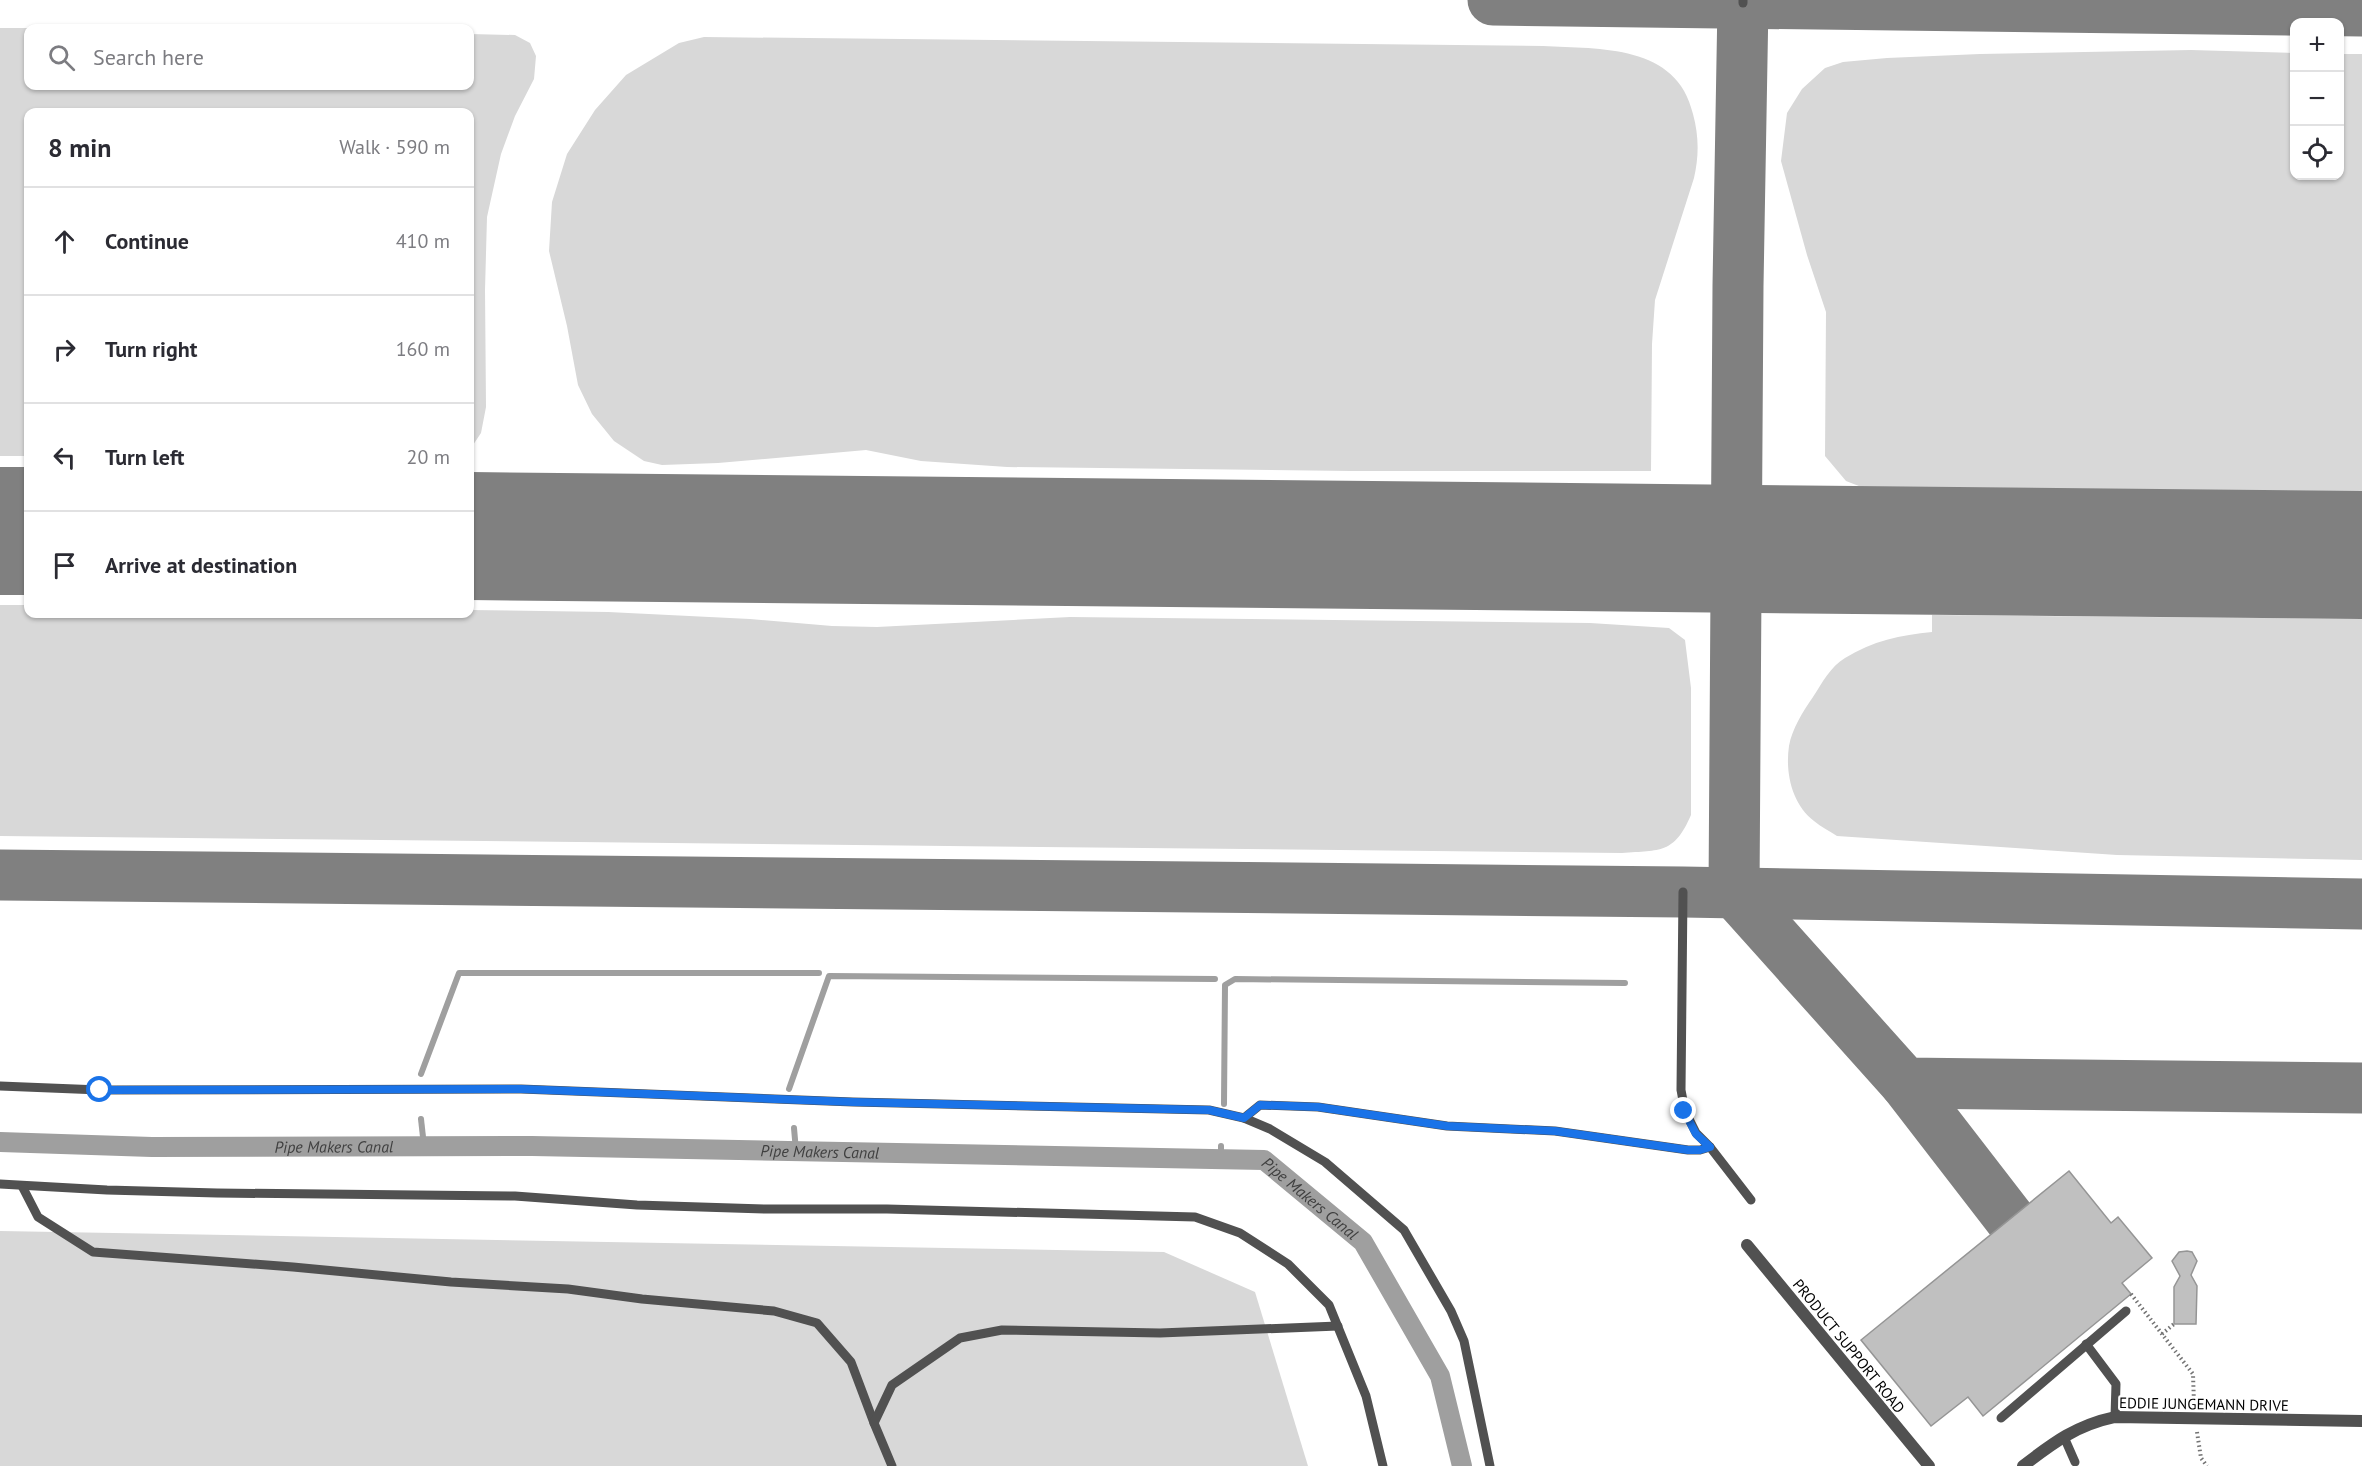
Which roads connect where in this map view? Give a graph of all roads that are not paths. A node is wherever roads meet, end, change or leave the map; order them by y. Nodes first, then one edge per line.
1 (1683, 892) dead end
2 (0, 1086) edge
3 (1244, 1118) junction
4 (1710, 1147) junction
5 (0, 1184) edge
6 (22, 1186) junction
7 (1751, 1200) dead end
8 (1747, 1245) dead end
9 (2126, 1311) dead end
10 (1338, 1326) junction
11 (2086, 1344) junction
12 (2115, 1417) junction
13 (2001, 1418) dead end
14 (2362, 1421) edge
15 (874, 1423) junction
16 (2064, 1437) junction
17 (2075, 1462) dead end
18 (892, 1466) edge
19 (1383, 1466) edge
20 (1490, 1466) edge
21 (1929, 1466) edge
22 (2024, 1466) edge

1 - 4 lane
2 - 3 lane
3 - 4 lane
3 - 20 lane
4 - 7 lane
5 - 6 lane
6 - 10 lane
6 - 15 lane
8 - 21 street, PRODUCT SUPPORT ROAD
9 - 11 lane
10 - 15 lane
10 - 19 lane
11 - 12 lane
11 - 13 lane
12 - 14 street, EDDIE JUNGEMANN DRIVE
12 - 16 street, EDDIE JUNGEMANN DRIVE
15 - 18 lane
16 - 17 lane
16 - 22 street, EDDIE JUNGEMANN DRIVE

